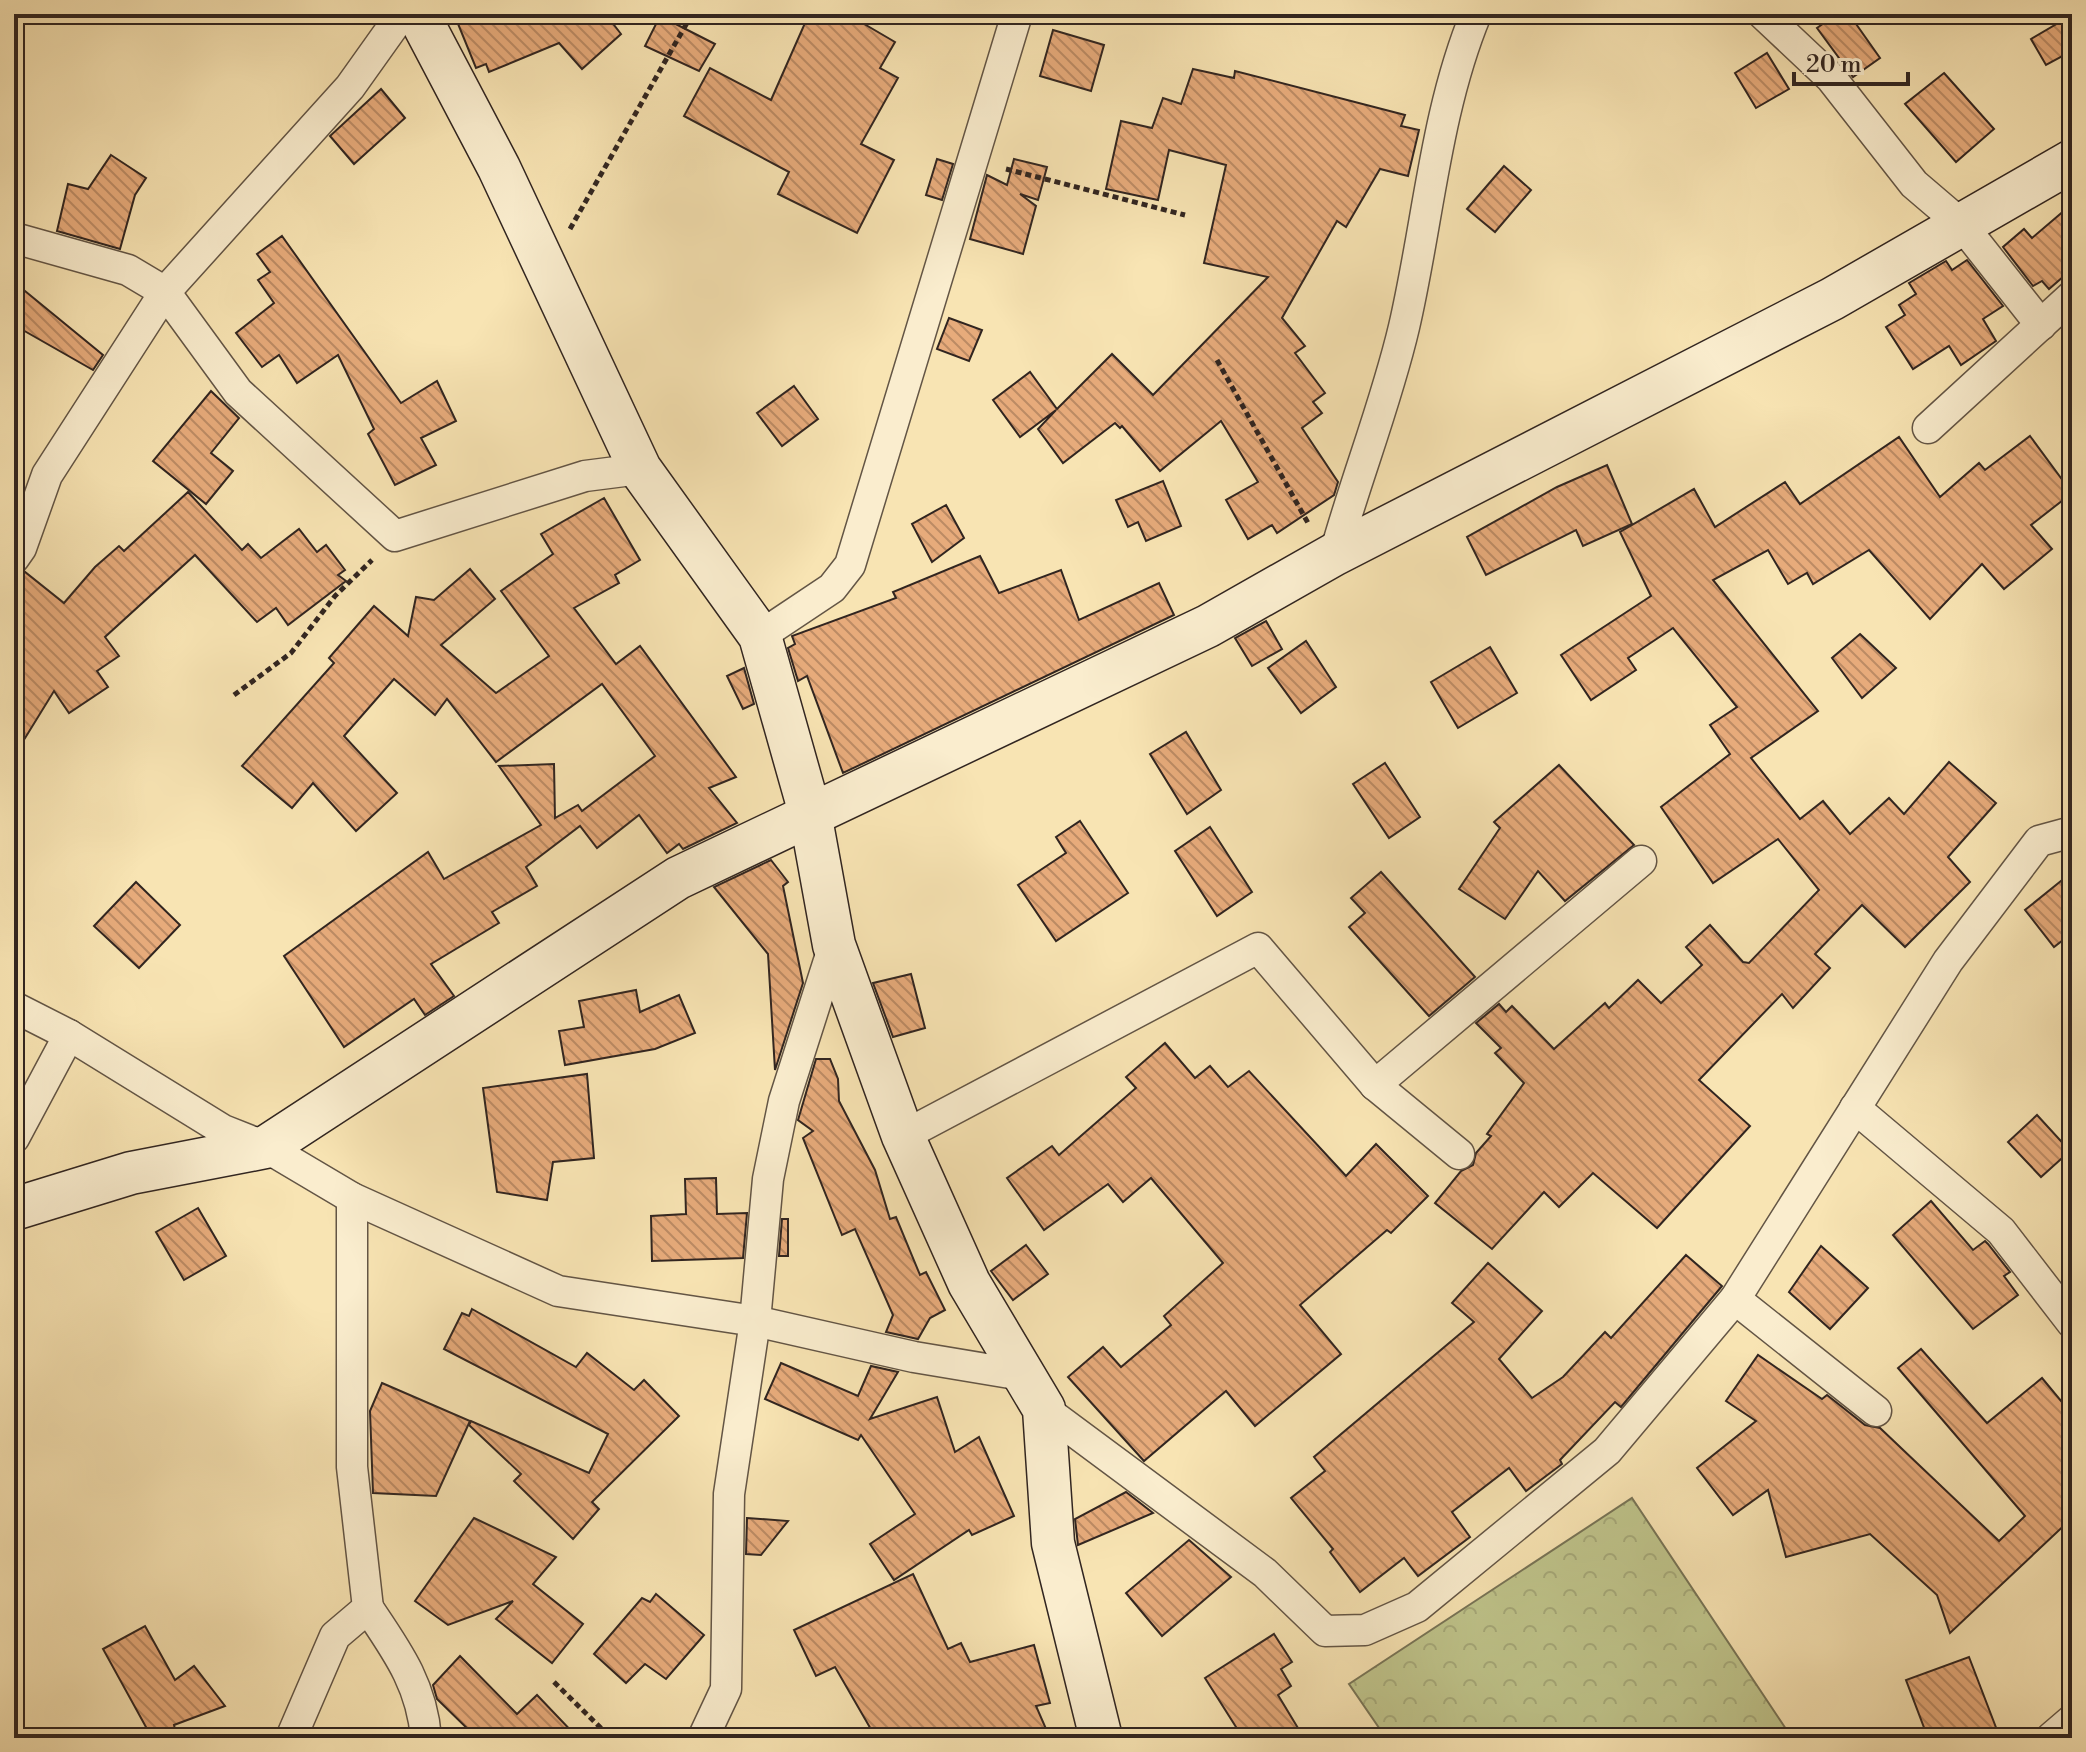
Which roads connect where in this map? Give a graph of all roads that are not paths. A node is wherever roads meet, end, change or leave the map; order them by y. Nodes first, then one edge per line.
1 (402, 14) edge
2 (418, 14) edge
3 (1017, 14) edge
4 (1476, 14) edge
5 (1763, 14) edge
6 (2072, 161) edge
7 (1962, 225) junction
8 (14, 238) edge
9 (165, 292) junction
10 (2072, 296) edge
11 (2041, 325) junction
12 (1928, 428) dead end
13 (640, 469) junction
14 (1332, 556) junction
15 (14, 558) edge
16 (760, 636) junction
17 (810, 813) junction
18 (2072, 832) edge
19 (1641, 861) dead end
20 (834, 945) junction
21 (14, 1007) edge
22 (69, 1035) junction
23 (1375, 1085) junction
24 (1855, 1108) junction
25 (903, 1136) junction
26 (14, 1138) edge
27 (266, 1147) junction
28 (1459, 1154) dead end
29 (352, 1198) junction
30 (14, 1209) edge
31 (1735, 1299) junction
32 (755, 1321) junction
33 (2072, 1323) edge
34 (1022, 1375) junction
35 (1044, 1409) junction
36 (1876, 1411) dead end
37 (368, 1608) junction
38 (2072, 1720) edge
39 (291, 1738) edge
40 (426, 1738) edge
41 (703, 1738) edge
42 (1101, 1738) edge
43 (2051, 1738) edge

1 - 9 street
2 - 13 street
3 - 16 street
4 - 14 street
5 - 7 street
6 - 7 street
7 - 11 street
7 - 14 street
8 - 9 street
9 - 13 street
9 - 15 street
10 - 11 street
11 - 12 street
13 - 16 street
14 - 17 street
16 - 17 street
17 - 20 street
17 - 27 street
18 - 24 street
19 - 23 street
20 - 25 street
20 - 32 street
21 - 22 street
22 - 26 street
22 - 27 street
23 - 25 street
23 - 28 street
24 - 31 street
24 - 33 street
25 - 34 street
27 - 29 street
27 - 30 street
29 - 32 street
29 - 37 street
31 - 35 street
31 - 36 street
32 - 34 street
32 - 41 street
34 - 35 street
35 - 42 street
37 - 39 street
37 - 40 street
38 - 43 street

